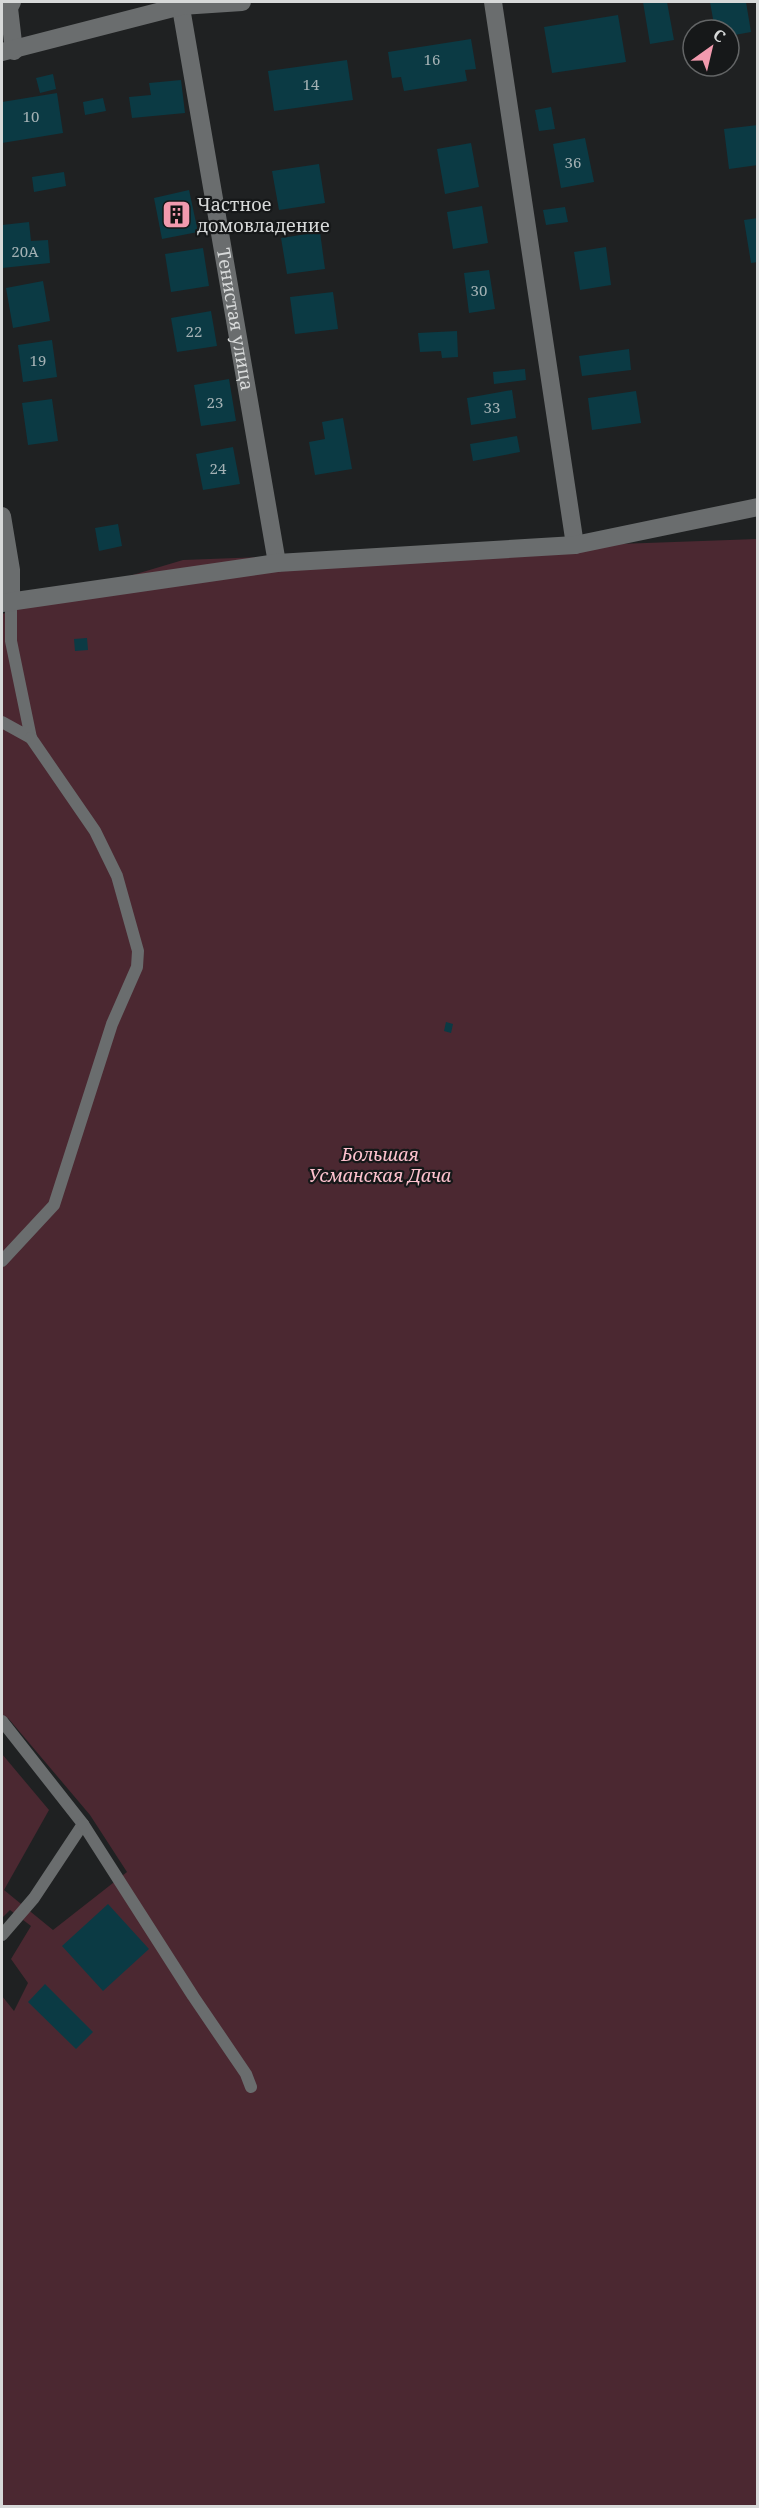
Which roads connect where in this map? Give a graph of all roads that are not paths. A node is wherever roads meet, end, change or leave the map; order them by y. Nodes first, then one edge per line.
1 (12, 2) edge
2 (242, 2) edge
3 (493, 2) edge
4 (180, 4) edge
5 (8, 51) edge
6 (758, 507) edge
7 (2, 516) edge
8 (575, 545) junction
9 (277, 562) junction
10 (6, 603) edge
11 (2, 722) edge
12 (31, 738) junction
13 (2, 1261) edge
14 (2, 1721) edge
15 (84, 1824) junction
16 (2, 1935) edge
17 (251, 2087) dead end

1 - 5 street
2 - 4 street
3 - 8 street
4 - 5 street
4 - 9 street, Тенистая улица
6 - 8 street
7 - 10 street
8 - 9 street
9 - 10 street
10 - 12 lane
11 - 12 lane
12 - 13 lane
14 - 15 lane
15 - 16 lane
15 - 17 lane

